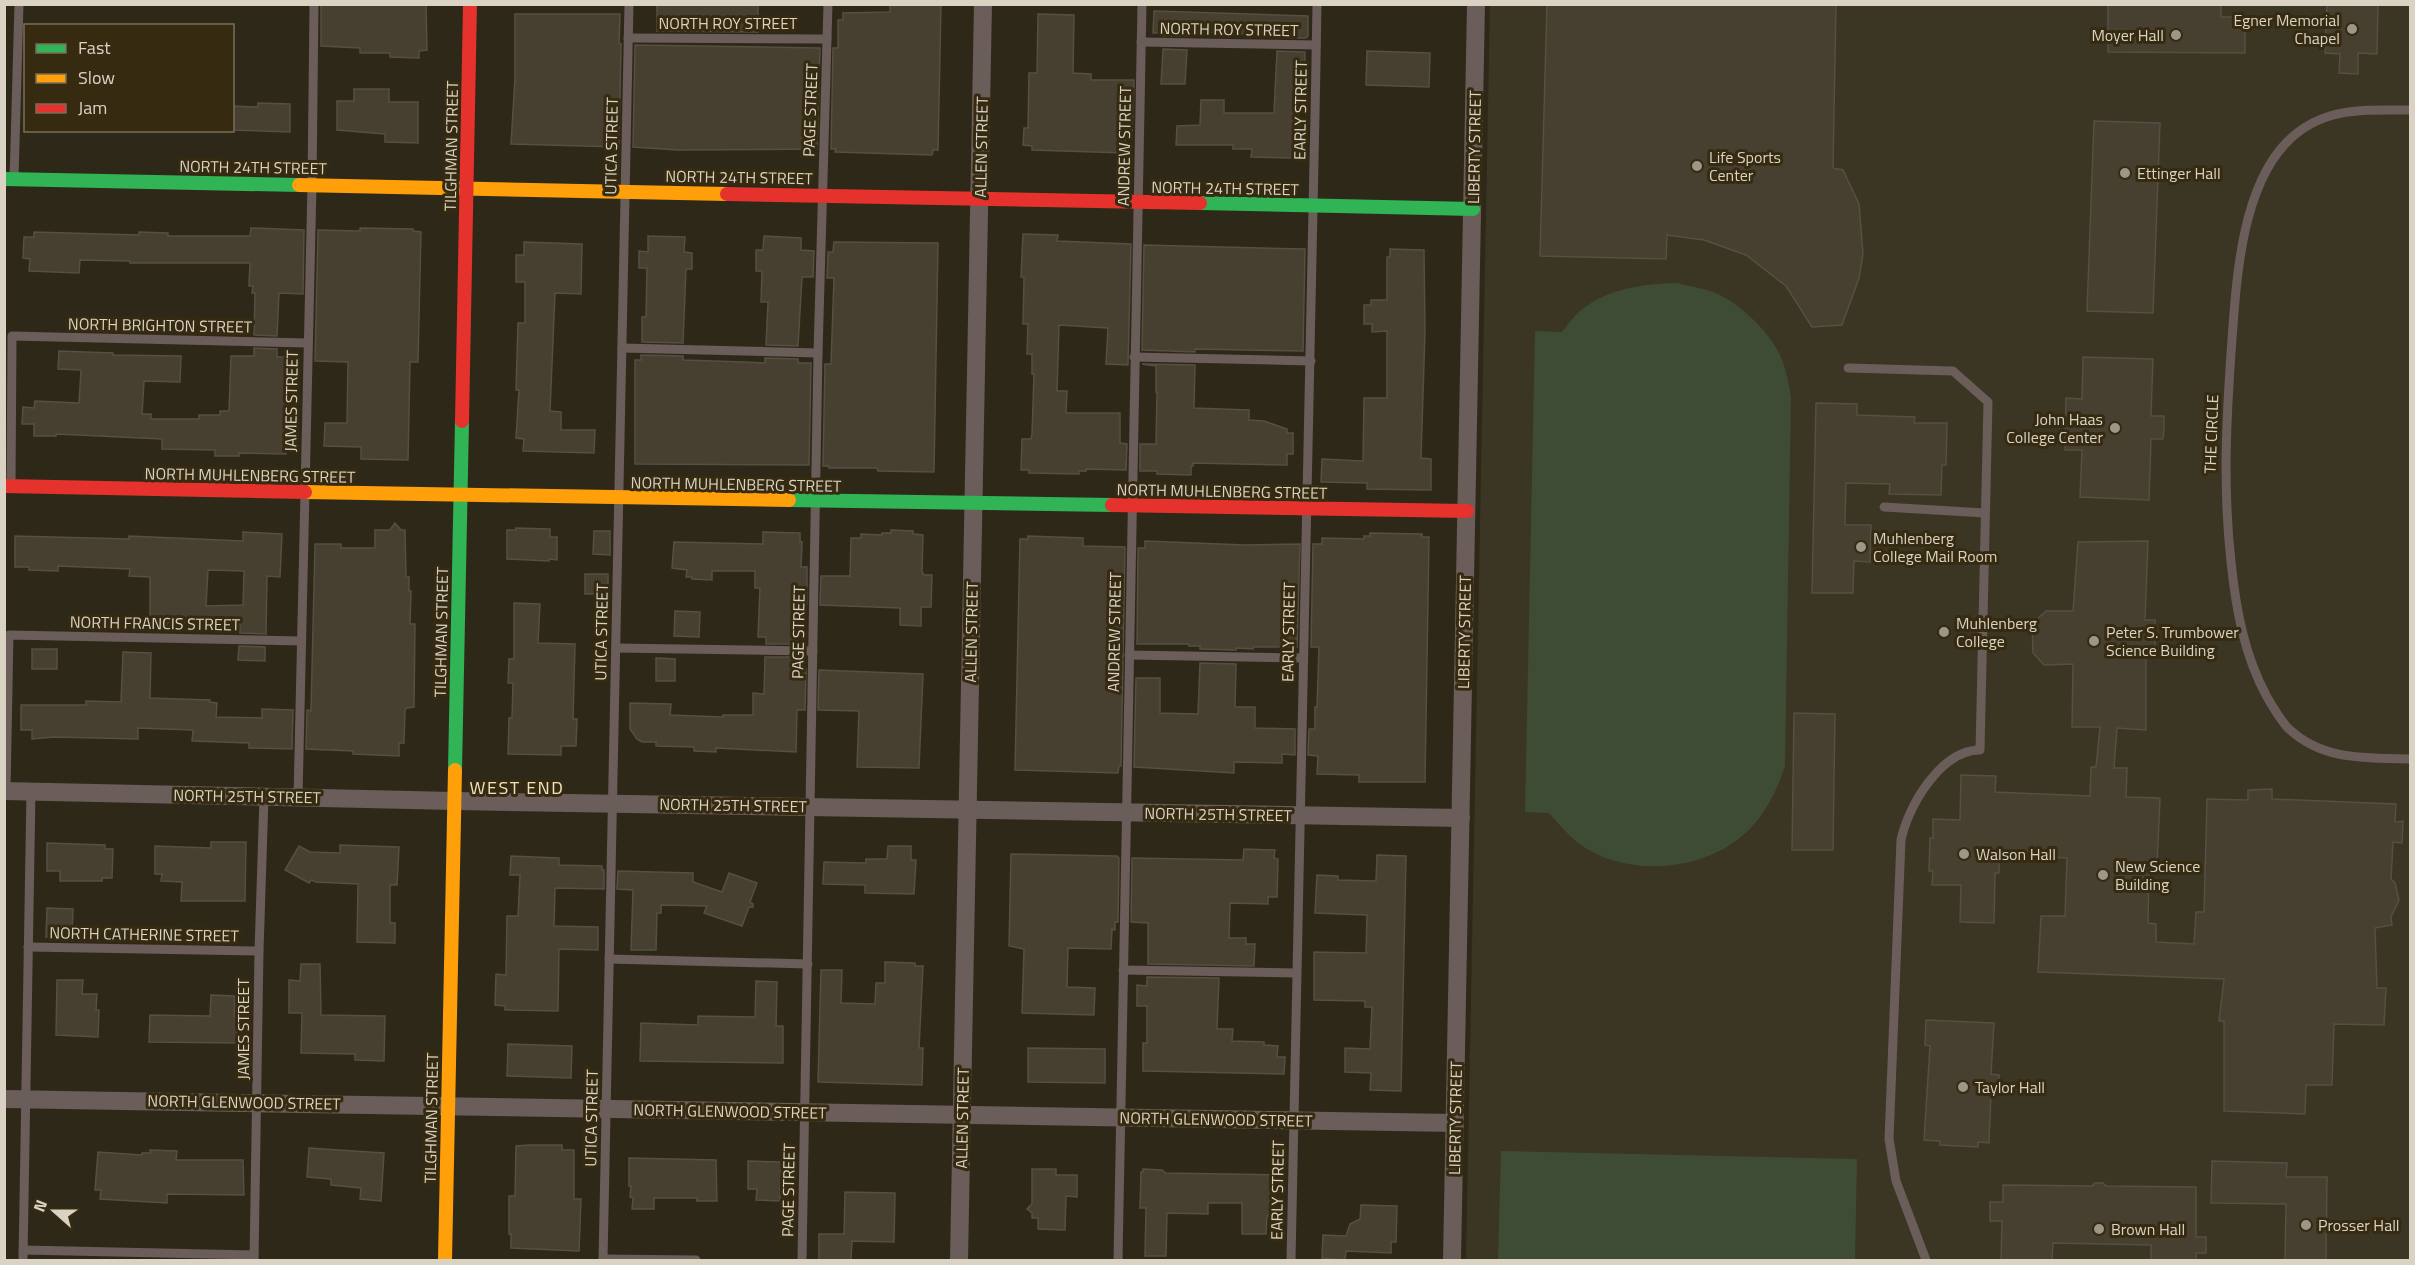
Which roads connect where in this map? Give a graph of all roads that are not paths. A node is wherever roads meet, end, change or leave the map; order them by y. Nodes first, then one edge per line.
1 (19, 4) edge
2 (314, 4) edge
3 (470, 4) edge
4 (629, 4) edge
5 (828, 4) edge
6 (983, 4) edge
7 (1142, 4) edge
8 (1317, 4) edge
9 (1476, 4) edge
10 (628, 38) junction
11 (827, 39) junction
12 (1141, 42) junction
13 (1316, 45) junction
14 (2410, 110) edge
15 (9, 179) edge
16 (312, 185) junction
17 (467, 188) junction
18 (625, 191) junction
19 (823, 195) junction
20 (980, 199) junction
21 (1138, 202) junction
22 (1314, 206) junction
23 (1473, 209) junction
24 (307, 343) junction
25 (622, 348) junction
26 (818, 353) junction
27 (1134, 357) junction
28 (1311, 361) junction
29 (1848, 368) dead end
30 (8, 486) edge
31 (304, 492) junction
32 (459, 495) junction
33 (619, 498) junction
34 (816, 501) junction
35 (974, 504) junction
36 (1131, 506) junction
37 (1884, 507) dead end
38 (1306, 509) junction
39 (1467, 511) junction
40 (1985, 513) junction
41 (301, 641) junction
42 (616, 648) junction
43 (813, 651) junction
44 (1129, 655) junction
45 (1302, 658) junction
46 (2410, 759) edge
47 (5, 791) edge
48 (31, 791) junction
49 (264, 797) junction
50 (298, 797) junction
51 (455, 801) junction
52 (613, 803) junction
53 (811, 806) junction
54 (968, 809) junction
55 (1126, 812) junction
56 (1299, 815) junction
57 (1461, 818) junction
58 (28, 947) junction
59 (259, 951) junction
60 (609, 959) junction
61 (808, 964) junction
62 (1123, 970) junction
63 (1296, 973) junction
64 (4, 1099) edge
65 (26, 1099) junction
66 (257, 1102) junction
67 (448, 1106) junction
68 (606, 1108) junction
69 (805, 1112) junction
70 (962, 1115) junction
71 (1120, 1117) junction
72 (1294, 1120) junction
73 (1455, 1123) junction
74 (23, 1250) junction
75 (254, 1258) edge
76 (23, 1260) edge
77 (445, 1260) edge
78 (603, 1260) edge
79 (696, 1260) edge
80 (802, 1260) edge
81 (959, 1260) edge
82 (1118, 1260) edge
83 (1291, 1260) edge
84 (1452, 1260) edge
85 (1926, 1260) edge

1 - 15 lane
2 - 16 lane, JAMES STREET
3 - 17 street, TILGHMAN STREET
4 - 10 lane, UTICA STREET
5 - 11 lane, PAGE STREET
6 - 20 street, ALLEN STREET
7 - 12 lane, ANDREW STREET
8 - 13 lane, EARLY STREET
9 - 23 street, LIBERTY STREET
10 - 11 lane, NORTH ROY STREET
10 - 18 lane, UTICA STREET
11 - 19 lane, PAGE STREET
12 - 13 lane, NORTH ROY STREET
12 - 21 lane, ANDREW STREET
13 - 22 lane, EARLY STREET
14 - 46 lane, THE CIRCLE
15 - 16 street, NORTH 24TH STREET
16 - 17 street, NORTH 24TH STREET
16 - 24 lane, JAMES STREET
17 - 18 street, NORTH 24TH STREET
17 - 32 street, TILGHMAN STREET
18 - 19 street, NORTH 24TH STREET
18 - 25 lane, UTICA STREET
19 - 20 street, NORTH 24TH STREET
19 - 26 lane, PAGE STREET
20 - 21 street, NORTH 24TH STREET
20 - 35 street, ALLEN STREET
21 - 22 street, NORTH 24TH STREET
21 - 27 lane, ANDREW STREET
22 - 23 street, NORTH 24TH STREET
22 - 28 lane, EARLY STREET
23 - 39 street, LIBERTY STREET
24 - 30 lane, NORTH BRIGHTON STREET
24 - 31 lane, JAMES STREET
25 - 26 lane
25 - 33 lane, UTICA STREET
26 - 34 lane, PAGE STREET
27 - 28 lane
27 - 36 lane, ANDREW STREET
28 - 38 lane, EARLY STREET
29 - 40 lane
30 - 31 street, NORTH MUHLENBERG STREET
31 - 32 street, NORTH MUHLENBERG STREET
31 - 41 lane, JAMES STREET
32 - 33 street, NORTH MUHLENBERG STREET
32 - 51 street, TILGHMAN STREET
33 - 34 street, NORTH MUHLENBERG STREET
33 - 42 lane, UTICA STREET
34 - 35 street, NORTH MUHLENBERG STREET
34 - 43 lane, PAGE STREET
35 - 36 street, NORTH MUHLENBERG STREET
35 - 54 street, ALLEN STREET
36 - 38 street, NORTH MUHLENBERG STREET
36 - 44 lane, ANDREW STREET
37 - 40 lane
38 - 39 street, NORTH MUHLENBERG STREET
38 - 45 lane, EARLY STREET
39 - 57 street, LIBERTY STREET
40 - 85 lane
41 - 47 lane, NORTH FRANCIS STREET
41 - 50 lane, JAMES STREET
42 - 43 lane
42 - 52 lane, UTICA STREET
43 - 53 lane, PAGE STREET
44 - 45 lane
44 - 55 lane, ANDREW STREET
45 - 56 lane, EARLY STREET
47 - 48 street, NORTH 25TH STREET
48 - 49 street, NORTH 25TH STREET
48 - 58 lane
49 - 50 street, NORTH 25TH STREET
49 - 59 lane, JAMES STREET
50 - 51 street, NORTH 25TH STREET
51 - 52 street, NORTH 25TH STREET
51 - 67 street, TILGHMAN STREET
52 - 53 street, NORTH 25TH STREET
52 - 60 lane, UTICA STREET
53 - 54 street, NORTH 25TH STREET
53 - 61 lane, PAGE STREET
54 - 55 street, NORTH 25TH STREET
54 - 70 street, ALLEN STREET
55 - 56 street, NORTH 25TH STREET
55 - 62 lane, ANDREW STREET
56 - 57 street, NORTH 25TH STREET
56 - 63 lane, EARLY STREET
57 - 73 street, LIBERTY STREET
58 - 59 lane, NORTH CATHERINE STREET
58 - 65 lane
59 - 66 lane, JAMES STREET
60 - 61 lane
60 - 68 lane, UTICA STREET
61 - 69 lane, PAGE STREET
62 - 63 lane
62 - 71 lane, ANDREW STREET
63 - 72 lane, EARLY STREET
64 - 65 street, NORTH GLENWOOD STREET
65 - 66 street, NORTH GLENWOOD STREET
65 - 74 lane
66 - 67 street, NORTH GLENWOOD STREET
66 - 75 lane, JAMES STREET
67 - 68 street, NORTH GLENWOOD STREET
67 - 77 street, TILGHMAN STREET
68 - 69 street, NORTH GLENWOOD STREET
68 - 78 lane, UTICA STREET
69 - 70 street, NORTH GLENWOOD STREET
69 - 80 lane, PAGE STREET
70 - 71 street, NORTH GLENWOOD STREET
70 - 81 street, ALLEN STREET
71 - 72 street, NORTH GLENWOOD STREET
71 - 82 lane, ANDREW STREET
72 - 73 street, NORTH GLENWOOD STREET
72 - 83 lane, EARLY STREET
73 - 84 street, LIBERTY STREET
74 - 75 lane
74 - 76 lane
78 - 79 lane

